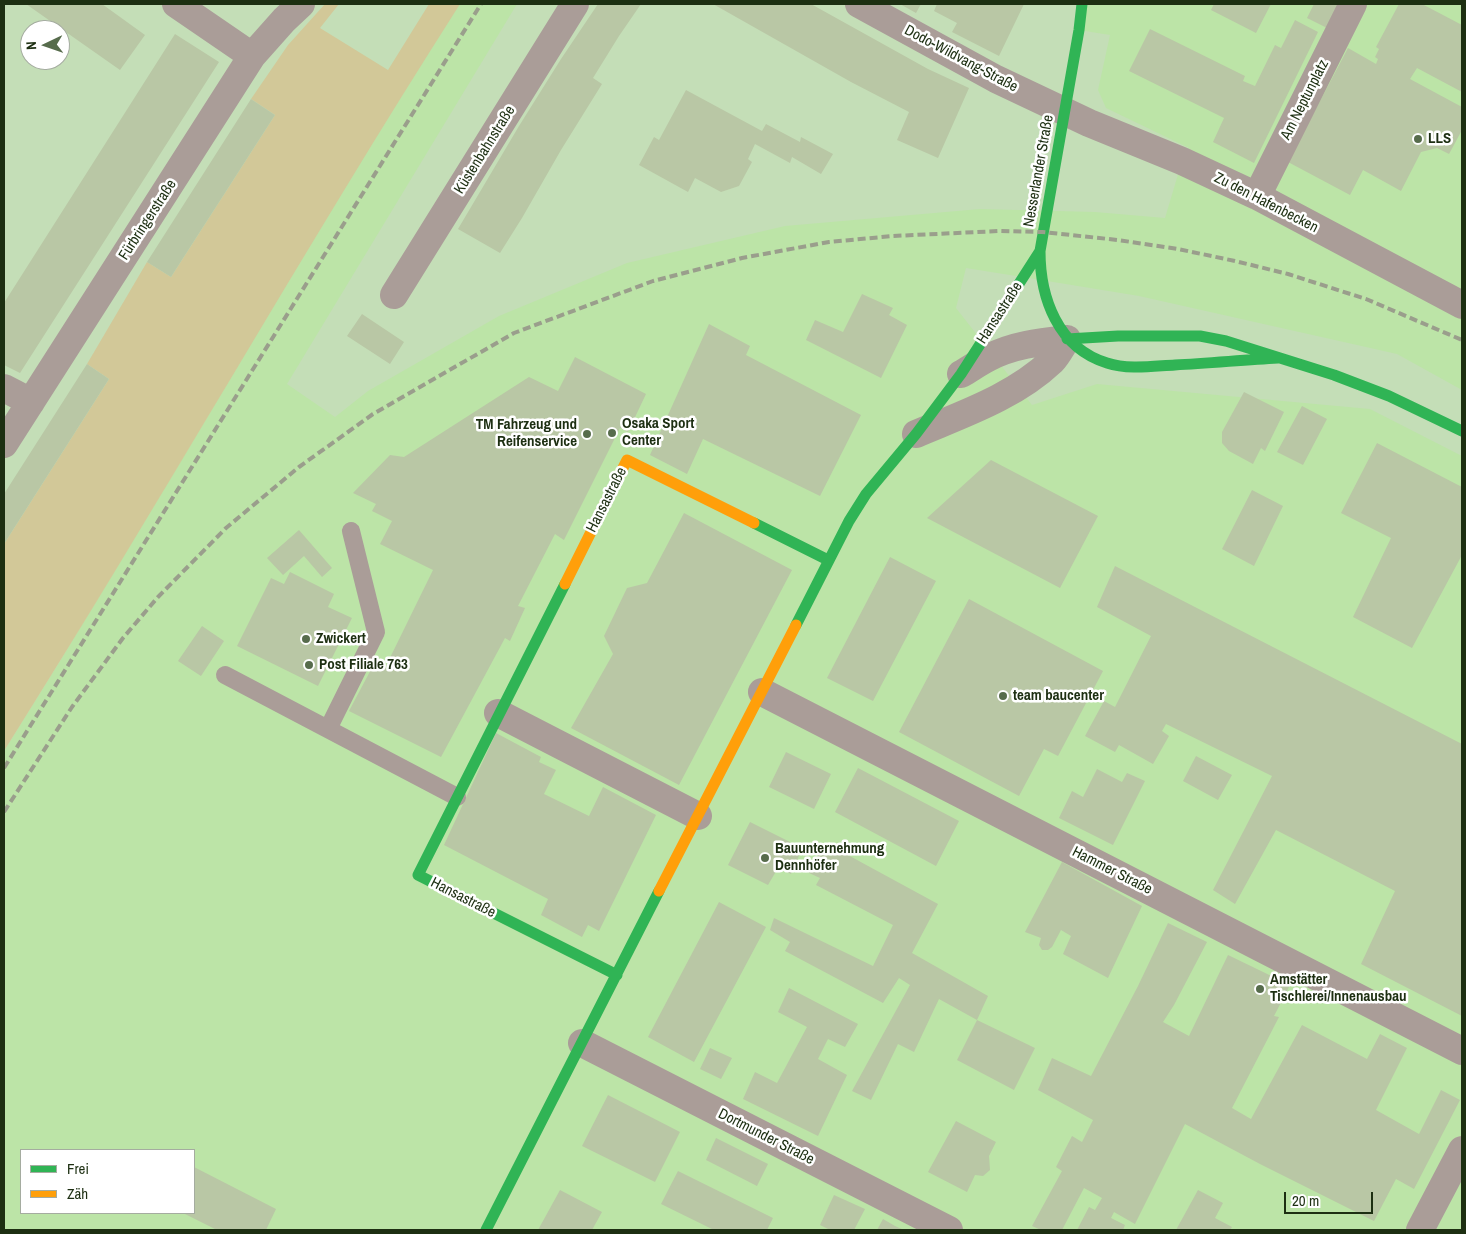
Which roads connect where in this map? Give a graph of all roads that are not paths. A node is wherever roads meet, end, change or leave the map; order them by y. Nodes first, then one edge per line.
1 (176, 4) edge
2 (301, 4) edge
3 (575, 4) edge
4 (858, 4) edge
5 (1082, 4) edge
6 (1353, 4) edge
7 (252, 56) junction
8 (1065, 111) junction
9 (1257, 196) junction
10 (1040, 251) junction
11 (394, 295) dead end
12 (1462, 305) edge
13 (1068, 339) junction
14 (1278, 358) junction
15 (961, 374) junction
16 (4, 388) edge
17 (31, 402) junction
18 (1462, 431) edge
19 (916, 434) junction
20 (4, 444) edge
21 (351, 532) dead end
22 (828, 560) junction
23 (225, 675) dead end
24 (762, 692) junction
25 (498, 713) junction
26 (328, 729) junction
27 (456, 797) junction
28 (698, 816) junction
29 (617, 975) junction
30 (582, 1043) junction
31 (1462, 1051) edge
32 (1462, 1150) edge
33 (486, 1230) edge
34 (948, 1230) edge
35 (1420, 1230) edge

1 - 7 street
2 - 7 street, Fürbringerstraße
3 - 11 street, Küstenbahnstraße
4 - 8 street, Dodo-Wildvang-Straße
5 - 8 street, Nesserlander Straße
6 - 9 street, Am Neptunplatz
7 - 17 street, Fürbringerstraße
8 - 9 street, Zu den Hafenbecken
8 - 10 street, Nesserlander Straße
9 - 12 street, Zu den Hafenbecken
10 - 13 street, Nesserlander Straße
10 - 15 street, Hansastraße
13 - 14 street, Nesserlander Straße
13 - 14 street, Nesserlander Straße
13 - 15 street, Hansastraße
13 - 19 street, Hansastraße
14 - 18 street, Nesserlander Straße
15 - 19 street, Hansastraße
16 - 17 street
17 - 20 street, Fürbringerstraße
19 - 22 street, Hansastraße
21 - 26 lane
22 - 24 street, Hansastraße
22 - 25 street, Hansastraße
23 - 26 lane
24 - 28 street, Hansastraße
24 - 31 street, Hammer Straße
25 - 27 street, Hansastraße
25 - 28 street
26 - 27 lane
27 - 29 street, Hansastraße
28 - 29 street, Hansastraße
29 - 30 street, Hansastraße
30 - 33 street, Hansastraße
30 - 34 street, Dortmunder Straße
32 - 35 street

